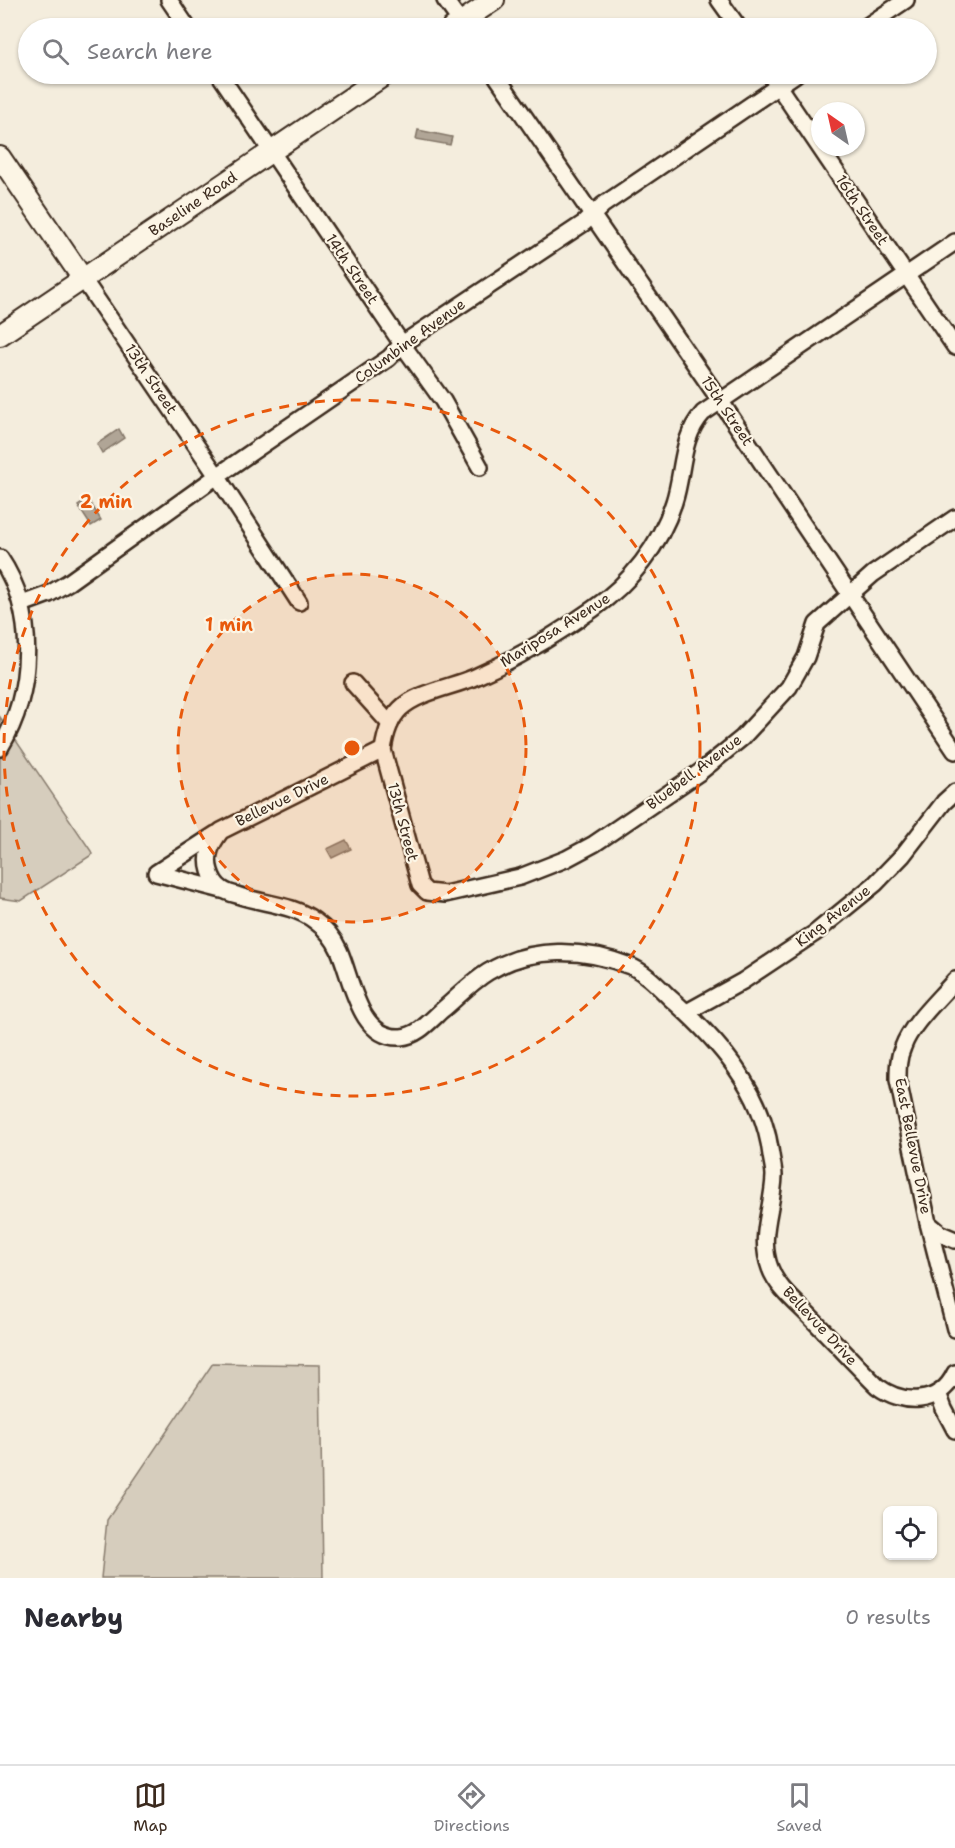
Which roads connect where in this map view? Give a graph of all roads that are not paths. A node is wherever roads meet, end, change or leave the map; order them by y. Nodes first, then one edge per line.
1 (169, 0) edge
2 (445, 0) edge
3 (494, 0) edge
4 (719, 0) edge
5 (906, 0) edge
6 (181, 18) edge
7 (454, 18) edge
8 (471, 18) edge
9 (732, 18) edge
10 (879, 18) edge
11 (226, 84) edge
12 (371, 84) edge
13 (502, 84) edge
14 (769, 84) edge
15 (777, 84) edge
16 (272, 151) junction
17 (0, 157) edge
18 (593, 216) junction
19 (955, 242) edge
20 (906, 275) junction
21 (83, 279) junction
22 (0, 335) edge
23 (402, 344) junction
24 (955, 347) edge
25 (721, 402) junction
26 (480, 467) dead end
27 (217, 476) junction
28 (955, 519) edge
29 (0, 558) edge
30 (849, 594) junction
31 (299, 602) dead end
32 (22, 604) junction
33 (353, 683) dead end
34 (390, 724) junction
35 (0, 748) edge
36 (383, 750) junction
37 (955, 751) edge
38 (955, 792) edge
39 (221, 831) junction
40 (222, 890) junction
41 (427, 892) joint
42 (955, 980) edge
43 (687, 1012) junction
44 (928, 1223) junction
45 (955, 1240) edge
46 (955, 1290) edge
47 (949, 1305) junction
48 (955, 1329) edge
49 (955, 1373) edge
50 (938, 1393) junction
51 (955, 1430) edge

1 - 6 street
2 - 7 street
3 - 8 street
4 - 9 street
5 - 10 street
11 - 16 street, 14th Street
12 - 16 street, Baseline Road
13 - 18 street, 15th Street
14 - 18 street, Columbine Avenue
15 - 20 street, 16th Street
16 - 21 street, Baseline Road
16 - 23 street, 14th Street
17 - 21 street, 13th Street
18 - 23 street, Columbine Avenue
18 - 25 street, 15th Street
19 - 20 street, Mariposa Avenue
20 - 24 street, 16th Street
20 - 25 street, Mariposa Avenue
21 - 22 street, Baseline Road
21 - 27 street, 13th Street
23 - 26 street, 14th Street
23 - 27 street, Columbine Avenue
25 - 30 street, 15th Street
25 - 34 street, Mariposa Avenue
27 - 31 street, 13th Street
27 - 32 street, Columbine Avenue
28 - 30 street, Bluebell Avenue
29 - 32 street
30 - 37 street, 15th Street
30 - 41 street, Bluebell Avenue
32 - 35 street
33 - 34 street
34 - 36 street, Mariposa Avenue
36 - 39 street, Bellevue Drive
36 - 41 street, 13th Street
38 - 43 street, King Avenue
39 - 40 street, Bellevue Drive
39 - 40 street
40 - 43 street, Bellevue Drive
42 - 44 street, East Bellevue Drive
43 - 50 street, Bellevue Drive
44 - 45 street
44 - 47 street, East Bellevue Drive
46 - 47 street
47 - 48 street, East Bellevue Drive
49 - 50 street
50 - 51 street

